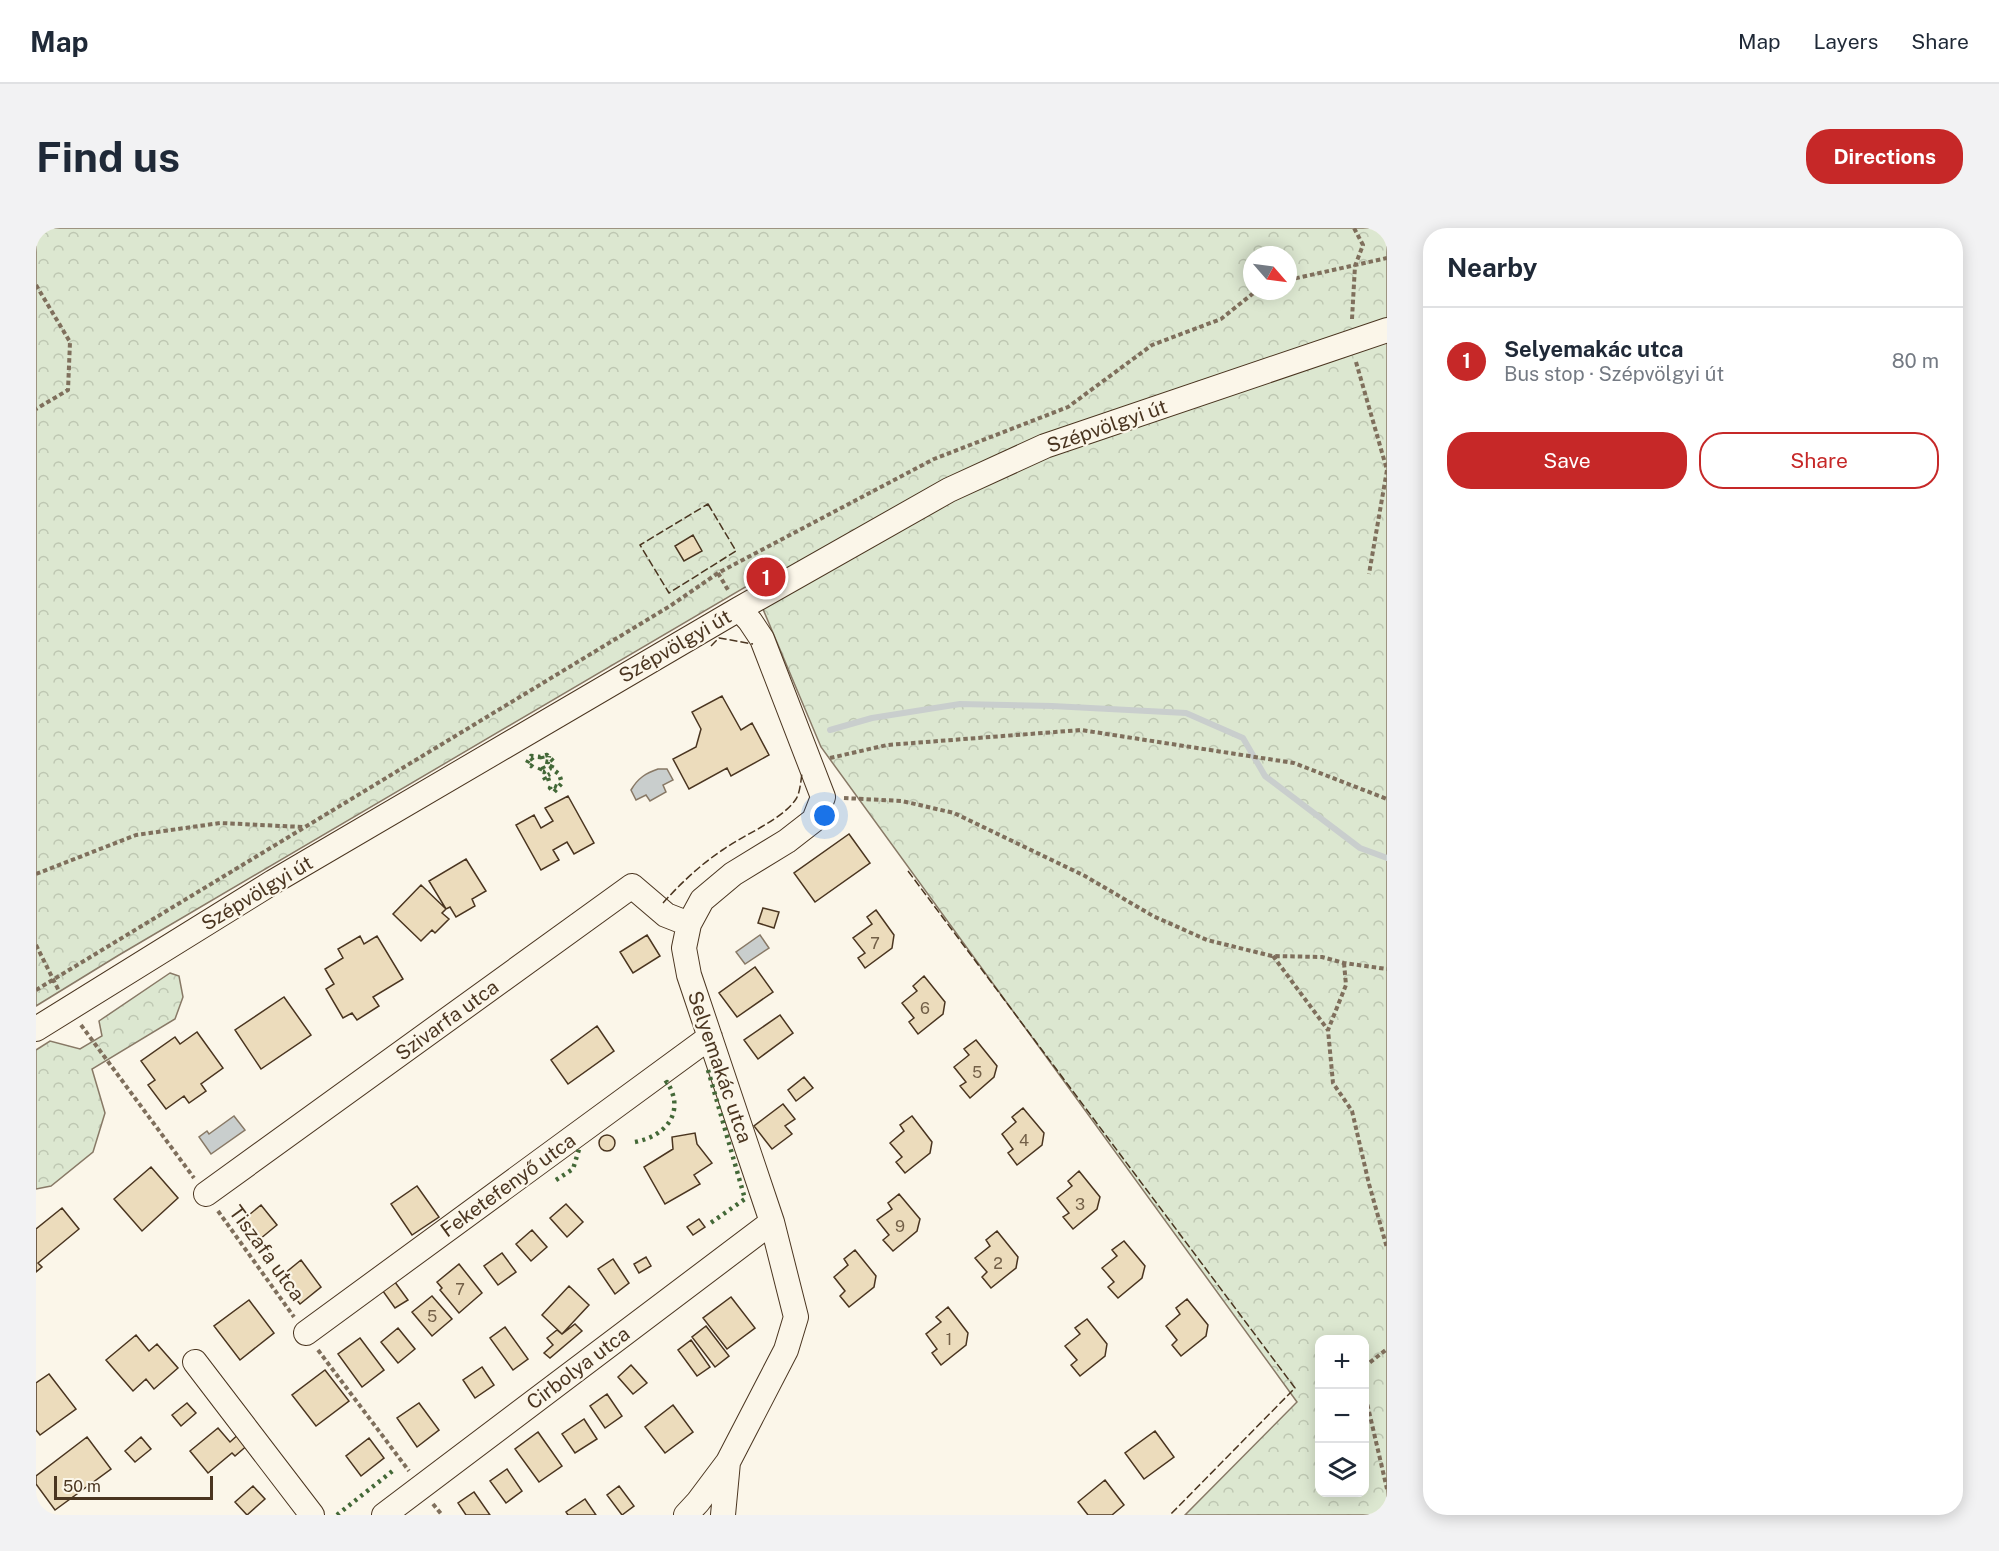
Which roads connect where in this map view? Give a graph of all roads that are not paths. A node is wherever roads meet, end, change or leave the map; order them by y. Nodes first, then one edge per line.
1 (1387, 330) edge
2 (739, 609) junction
3 (689, 924) junction
4 (36, 1029) edge
5 (710, 1037) junction
6 (206, 1194) road end
7 (772, 1222) junction
8 (306, 1333) road end
9 (195, 1362) dead end
10 (728, 1462) junction
11 (312, 1515) edge
12 (384, 1515) edge
13 (686, 1515) edge
14 (723, 1515) edge

1 - 2 street, Szépvölgyi út
2 - 3 street, Selyemakác utca
2 - 4 street, Szépvölgyi út
3 - 5 street, Selyemakác utca
3 - 6 street, Szivarfa utca
5 - 7 street, Selyemakác utca
5 - 8 street, Feketefenyő utca
7 - 10 street, Selyemakác utca
7 - 12 street, Cirbolya utca
9 - 11 street
10 - 13 street
10 - 14 street, Selyemakác utca

